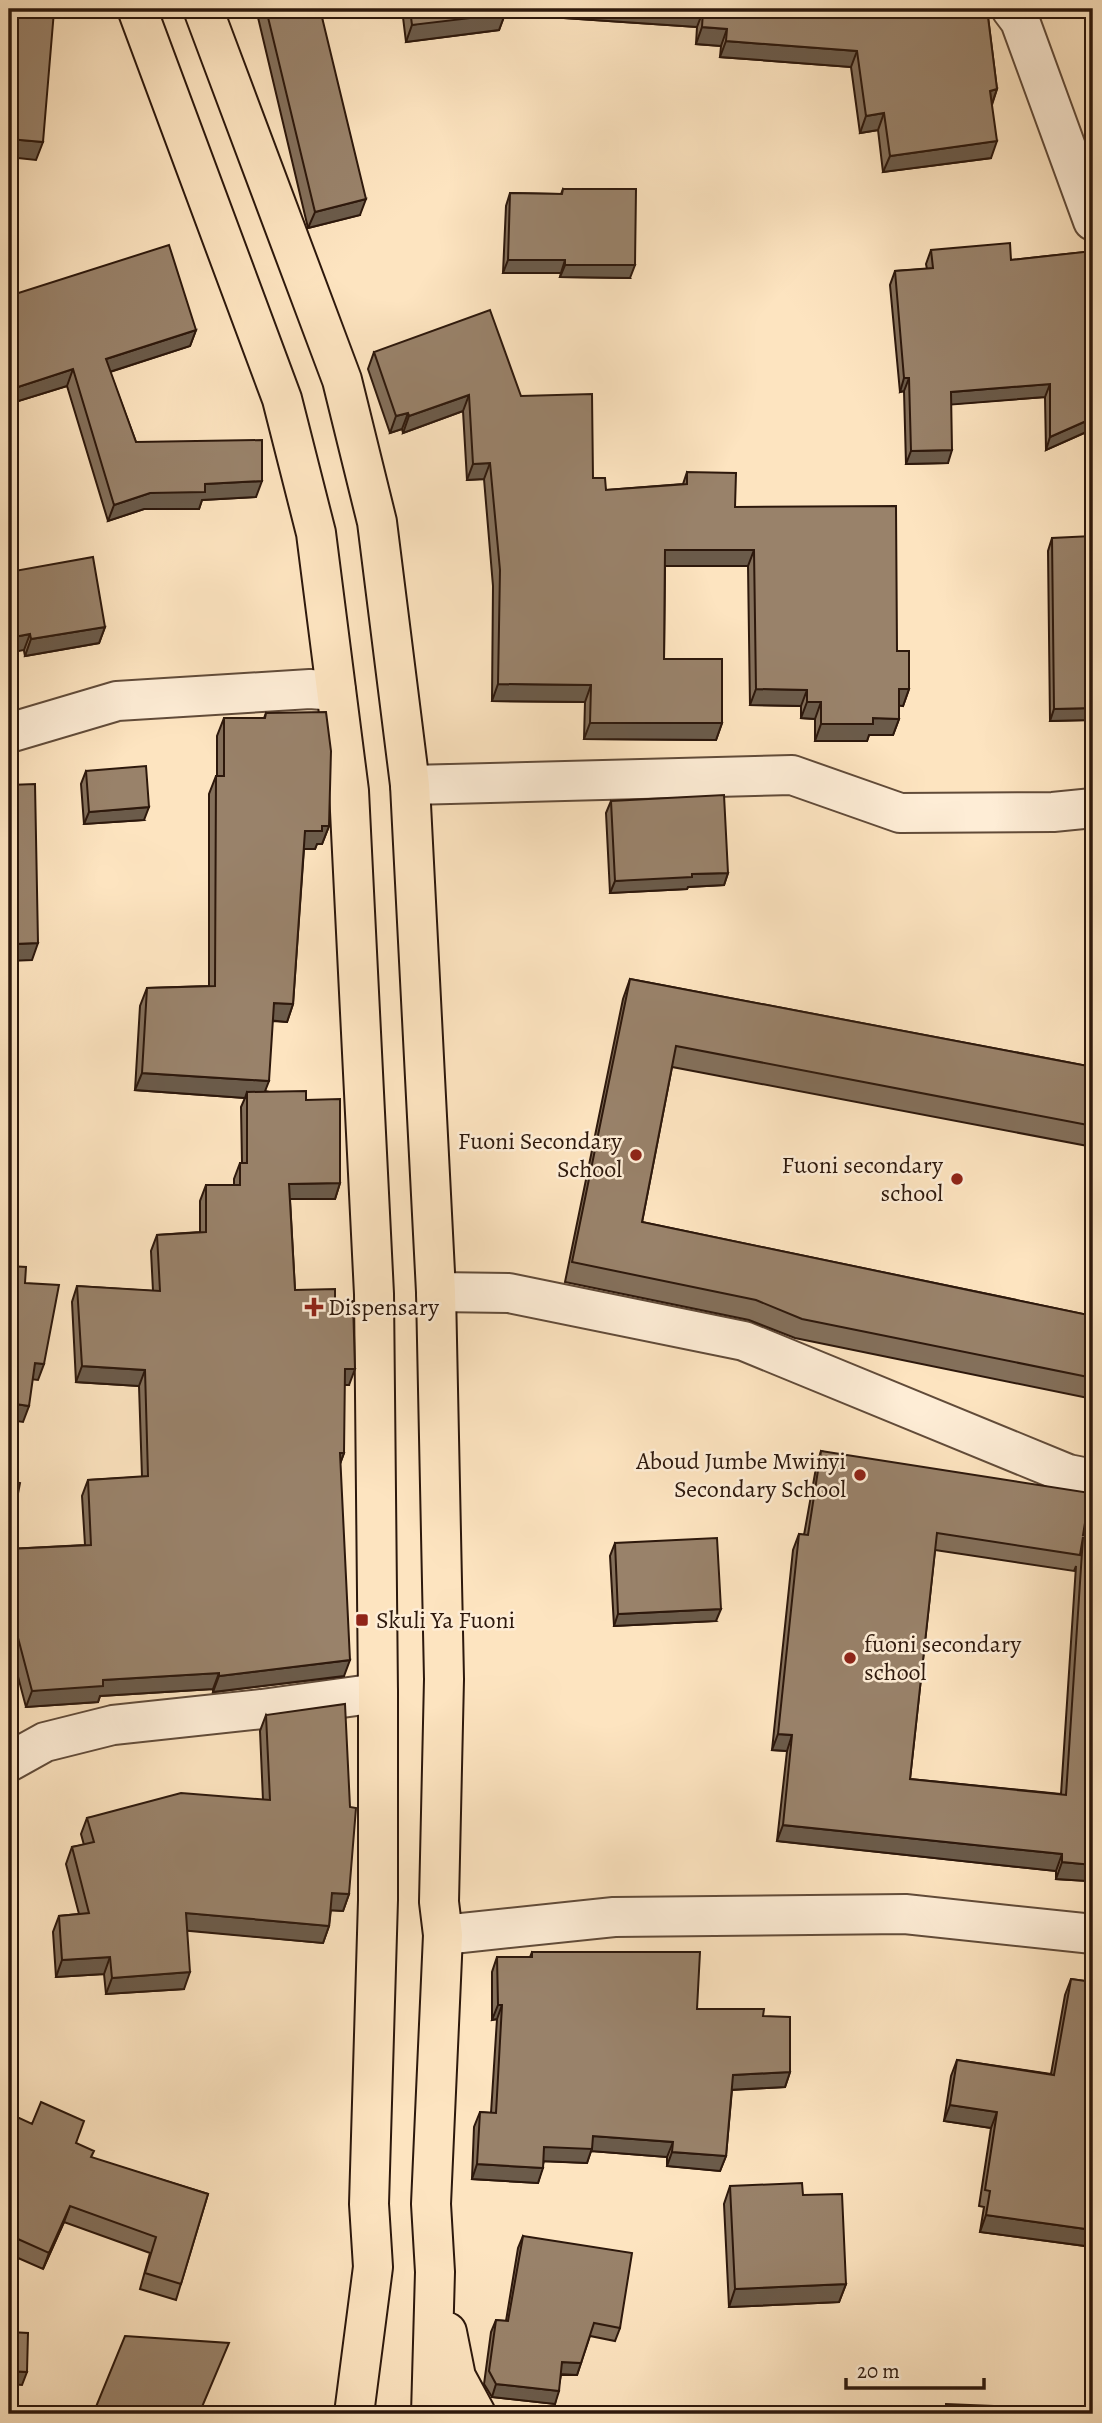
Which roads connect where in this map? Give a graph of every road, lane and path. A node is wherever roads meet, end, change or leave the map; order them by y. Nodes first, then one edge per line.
1 (137, 9) edge
2 (204, 9) edge
3 (1011, 9) edge
4 (1093, 221) edge
5 (336, 691) junction
6 (9, 733) edge
7 (410, 785) junction
8 (1093, 808) edge
9 (436, 1292) junction
10 (1093, 1479) edge
11 (378, 1693) junction
12 (9, 1762) edge
13 (1093, 1934) edge
14 (443, 1935) junction
15 (435, 2272) junction
16 (354, 2414) edge
17 (430, 2414) edge
18 (476, 2414) edge

1 - 5 main road
2 - 7 main road
3 - 4 street
5 - 6 street
5 - 11 main road
7 - 8 street
7 - 9 main road
9 - 10 street
9 - 14 main road
11 - 12 street
11 - 16 main road
13 - 14 street
14 - 15 main road
15 - 17 main road
15 - 18 main road

